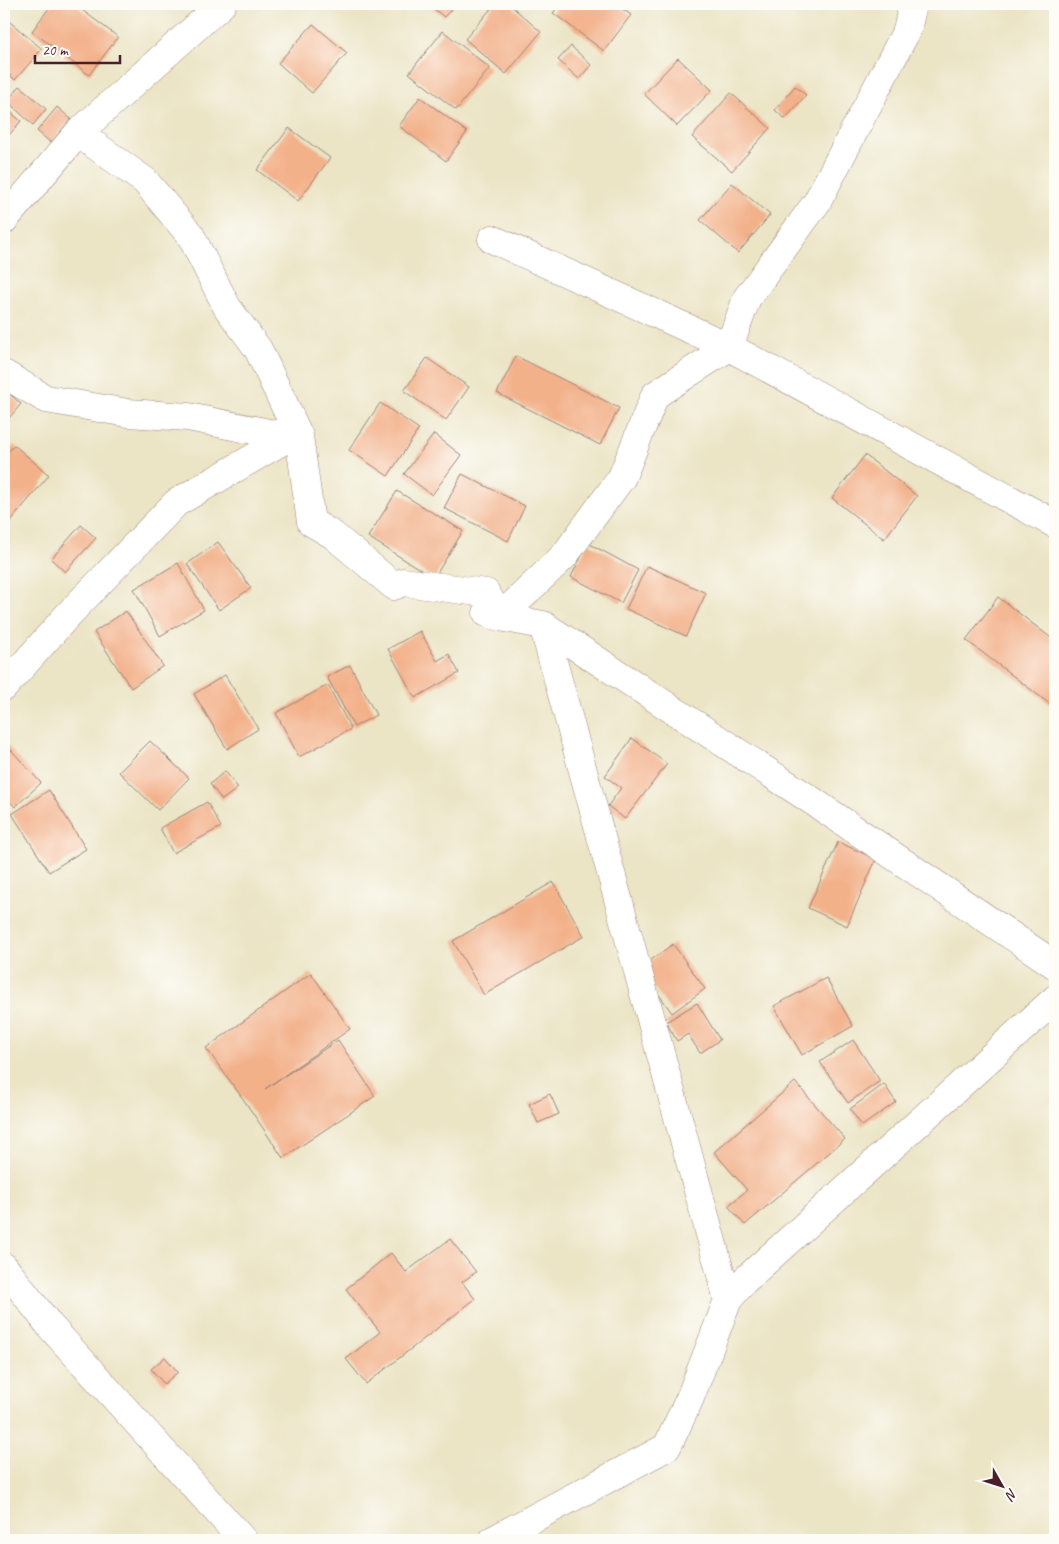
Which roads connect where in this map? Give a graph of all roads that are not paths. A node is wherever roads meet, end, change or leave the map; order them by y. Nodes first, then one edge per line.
1 (222, 4) edge
2 (913, 4) edge
3 (78, 133) junction
4 (4, 220) edge
5 (492, 239) dead end
6 (729, 347) junction
7 (4, 374) edge
8 (294, 437) junction
9 (1055, 524) edge
10 (500, 616) junction
11 (543, 625) junction
12 (4, 687) edge
13 (1055, 966) edge
14 (1055, 998) edge
15 (4, 1267) edge
16 (728, 1300) junction
17 (243, 1540) edge
18 (493, 1540) edge

1 - 3 street
2 - 6 street
3 - 4 street
3 - 8 street
5 - 6 street
6 - 9 street
6 - 10 street
7 - 8 street
8 - 10 street
8 - 12 street
10 - 11 street
11 - 13 street
11 - 16 street
14 - 16 street
15 - 17 street
16 - 18 street

